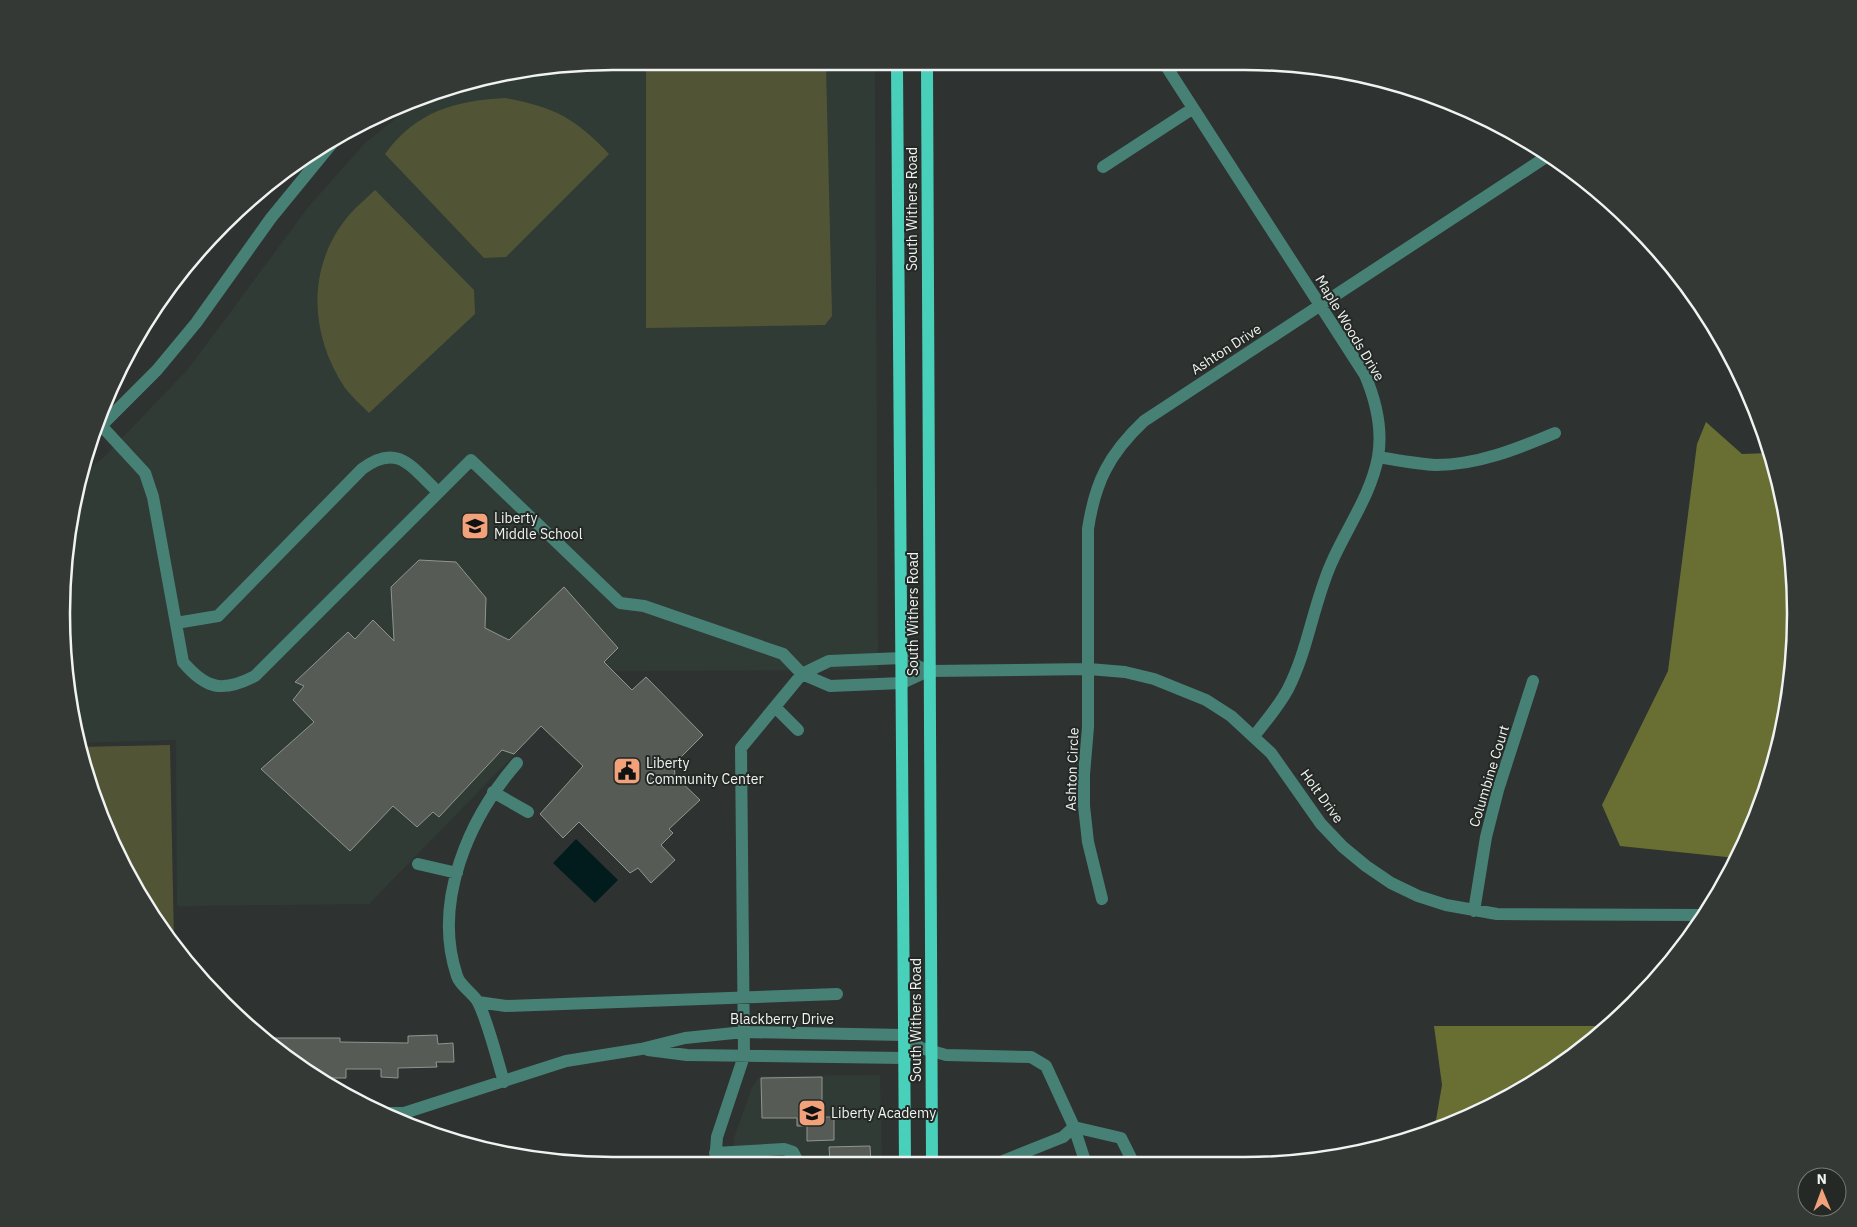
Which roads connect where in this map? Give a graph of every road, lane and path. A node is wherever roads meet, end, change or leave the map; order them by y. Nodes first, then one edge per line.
1 (897, 70) edge
2 (927, 70) edge
3 (1168, 70) edge
4 (1192, 109) junction
5 (322, 156) edge
6 (1542, 160) edge
7 (1103, 167) dead end
8 (1320, 305) junction
9 (107, 416) edge
10 (103, 428) edge
11 (1555, 433) dead end
12 (1378, 457) junction
13 (438, 492) junction
14 (176, 622) junction
15 (902, 658) junction
16 (1089, 669) junction
17 (928, 671) junction
18 (802, 674) junction
19 (1533, 681) dead end
20 (902, 683) junction
21 (775, 707) junction
22 (798, 730) dead end
23 (1254, 736) junction
24 (517, 763) dead end
25 (493, 792) junction
26 (528, 812) dead end
27 (418, 864) dead end
28 (457, 873) junction
29 (1102, 899) dead end
30 (1474, 911) junction
31 (1695, 915) edge
32 (837, 994) dead end
33 (745, 997) junction
34 (478, 1002) junction
35 (744, 1032) junction
36 (904, 1035) junction
37 (641, 1049) junction
38 (926, 1049) junction
39 (744, 1056) junction
40 (904, 1058) junction
41 (504, 1082) junction
42 (399, 1113) edge
43 (1074, 1126) junction
44 (754, 1156) edge
45 (715, 1157) edge
46 (796, 1157) edge
47 (905, 1157) edge
48 (932, 1157) edge
49 (1013, 1157) edge
50 (1084, 1157) edge
51 (1130, 1157) edge

1 - 15 main road, South Withers Road
2 - 17 main road, South Withers Road
3 - 4 street, Maple Woods Drive
4 - 7 street
4 - 8 street, Maple Woods Drive
5 - 9 street
6 - 8 street, Ashton Drive
8 - 12 street, Maple Woods Drive
8 - 16 street, Ashton Drive
10 - 14 street
11 - 12 street
12 - 23 street, Maple Woods Drive
13 - 14 street
13 - 14 street
13 - 18 street
15 - 17 street, Holt Drive
15 - 18 street, Holt Drive
15 - 20 main road, South Withers Road
16 - 17 street, Holt Drive
16 - 23 street, Holt Drive
16 - 29 street, Ashton Circle
17 - 20 street, Holt Drive
17 - 38 main road, South Withers Road
18 - 20 street, Holt Drive
18 - 21 street
19 - 30 street, Columbine Court
20 - 36 main road, South Withers Road
21 - 22 street
21 - 33 street
23 - 30 street, Holt Drive
24 - 25 street
25 - 26 street
25 - 28 street
27 - 28 street
28 - 34 street
30 - 31 street, Holt Drive
32 - 33 street
33 - 34 street
33 - 35 street
34 - 41 street
35 - 36 street, Blackberry Drive
35 - 37 street, Blackberry Drive
35 - 39 street
36 - 38 street
36 - 40 main road, South Withers Road
37 - 39 street, Blackberry Drive
37 - 41 street, Blackberry Drive
38 - 40 street
38 - 43 street
38 - 48 main road, South Withers Road
39 - 40 street, Blackberry Drive
39 - 45 street
40 - 47 main road, South Withers Road
41 - 42 street, Blackberry Drive
43 - 49 street
43 - 50 street
43 - 51 street
44 - 45 street
44 - 46 street

